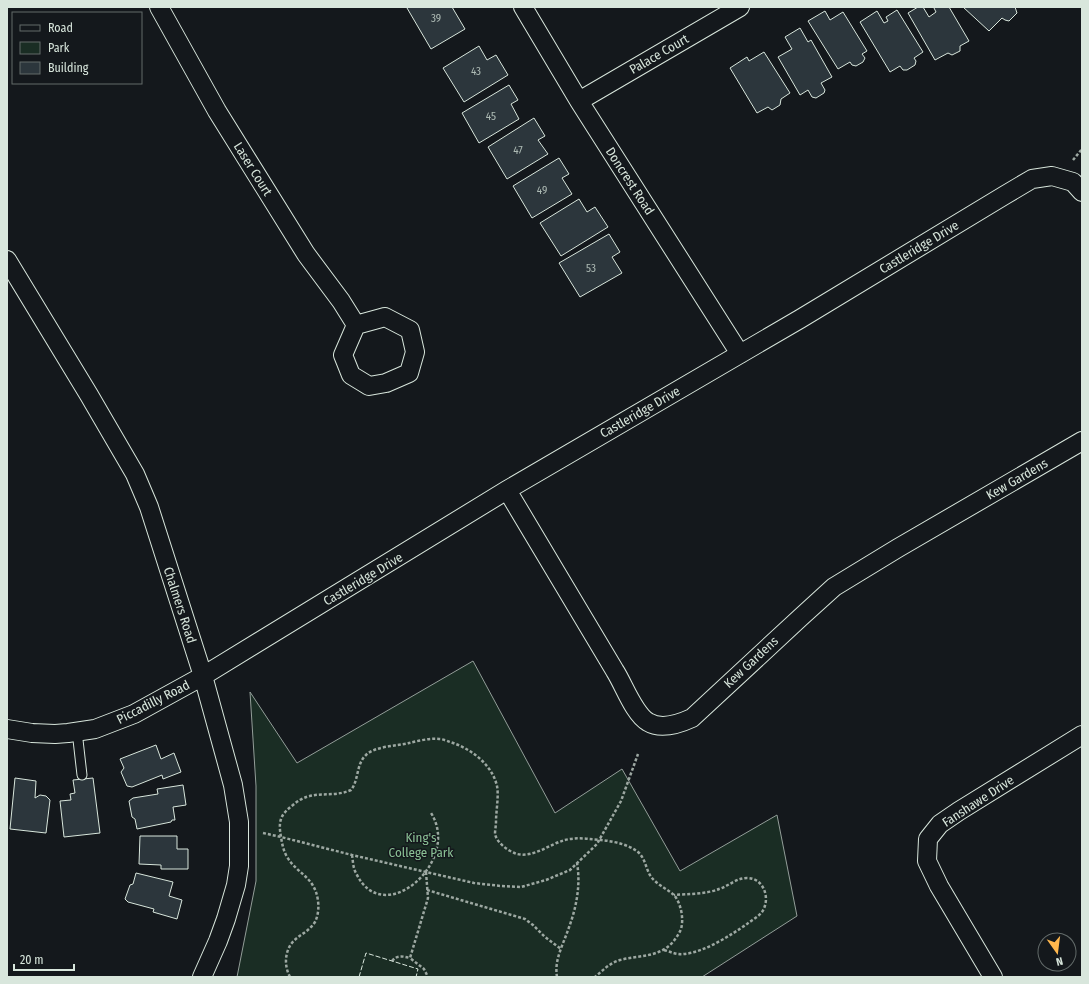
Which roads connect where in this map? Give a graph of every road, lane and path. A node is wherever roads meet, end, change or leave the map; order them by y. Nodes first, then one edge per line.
1 (159, 7) edge
2 (522, 7) edge
3 (740, 7) edge
4 (579, 101) junction
5 (1082, 149) edge
6 (1073, 160) dead end
7 (1082, 192) edge
8 (7, 260) edge
9 (356, 325) dead end
10 (740, 354) junction
11 (1082, 441) edge
12 (507, 490) junction
13 (203, 676) junction
14 (7, 729) edge
15 (77, 731) junction
16 (1082, 735) edge
17 (638, 754) dead end
18 (82, 775) dead end
19 (432, 812) dead end
20 (263, 833) dead end
21 (281, 837) junction
22 (600, 840) junction
23 (352, 855) junction
24 (577, 863) junction
25 (426, 872) junction
26 (427, 890) junction
27 (674, 895) junction
28 (561, 949) junction
29 (663, 950) junction
30 (410, 958) junction
31 (392, 961) dead end
32 (202, 977) edge
33 (290, 977) edge
34 (428, 977) edge
35 (557, 977) edge
36 (595, 977) edge
37 (993, 977) edge

1 - 9 street, Laser Court
2 - 4 street, Doncrest Road
3 - 4 street, Palace Court
4 - 10 street, Doncrest Road
5 - 6 path
7 - 10 street, Castleridge Drive
8 - 13 street, Chalmers Road
10 - 12 street, Castleridge Drive
11 - 12 street, Kew Gardens
12 - 13 street, Castleridge Drive
13 - 15 street, Piccadilly Road
13 - 32 street, Chalmers Road
14 - 15 street, Piccadilly Road
15 - 18 lane
16 - 37 street, Fanshawe Drive
17 - 22 path
19 - 25 path
20 - 21 path
21 - 22 path
21 - 23 path
21 - 33 path
22 - 24 path
22 - 27 path
23 - 25 path
23 - 25 path
24 - 25 path
24 - 28 path
25 - 26 path
26 - 28 path
26 - 30 path
27 - 29 path
27 - 29 path
28 - 35 path
29 - 36 path
30 - 31 path
30 - 34 path

